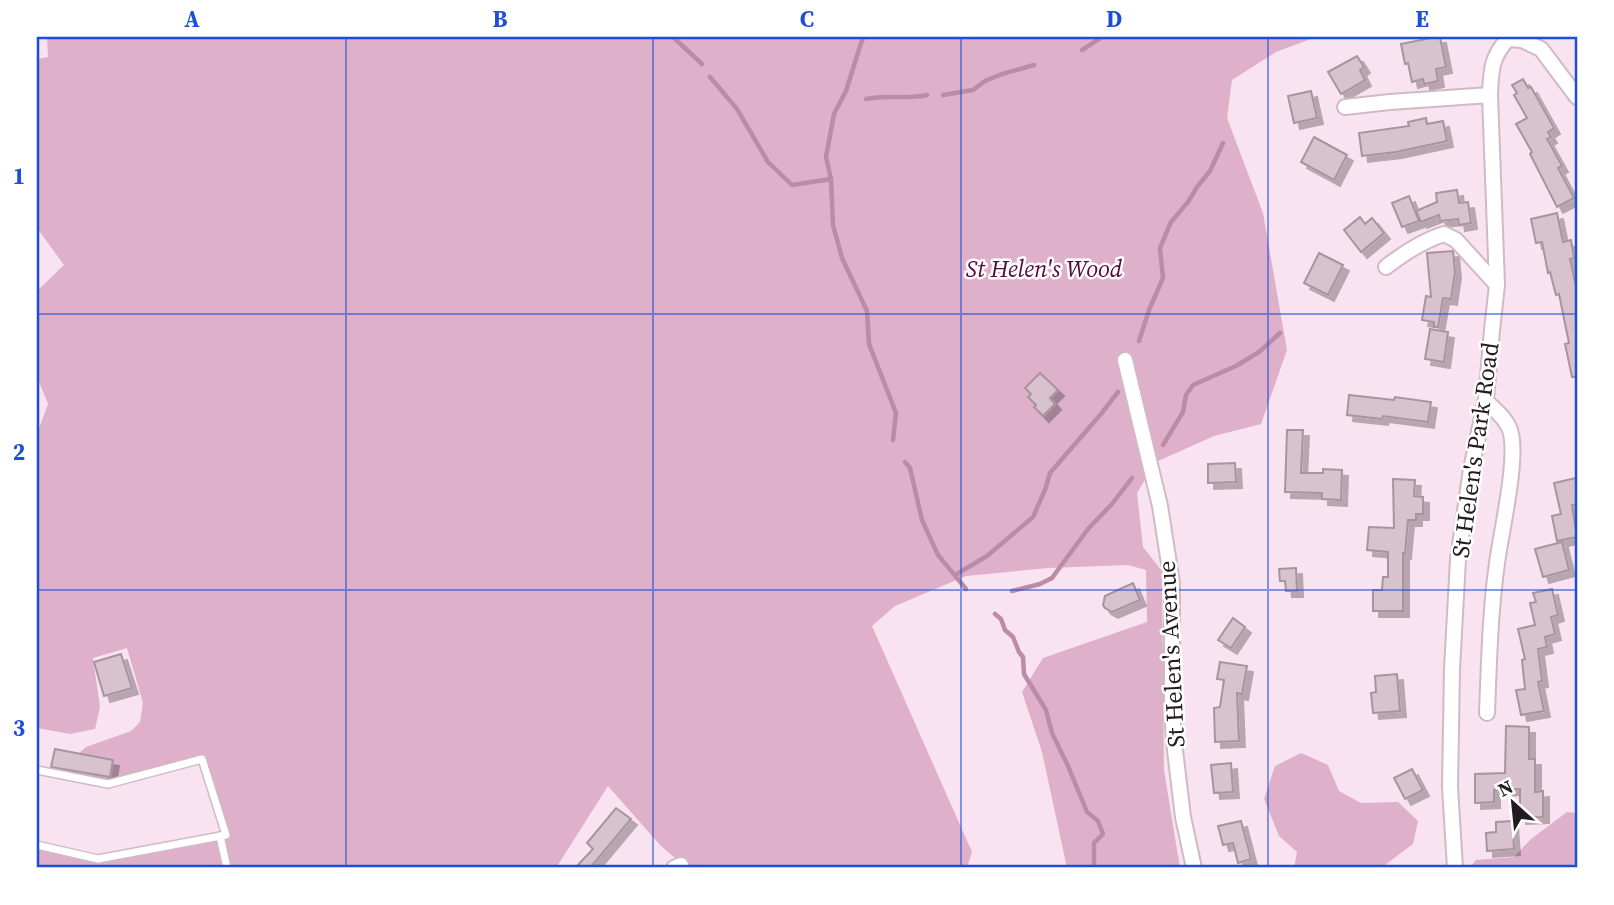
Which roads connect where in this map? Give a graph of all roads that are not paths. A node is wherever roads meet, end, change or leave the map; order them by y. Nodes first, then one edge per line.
1 (1507, 38) edge
2 (1572, 80) edge
3 (1490, 95) junction
4 (1577, 97) edge
5 (1345, 107) dead end
6 (1386, 267) dead end
7 (1497, 285) junction
8 (1125, 360) dead end
9 (1486, 401) junction
10 (1487, 713) dead end
11 (37, 770) edge
12 (220, 836) junction
13 (37, 845) edge
14 (226, 868) edge
15 (1194, 868) edge
16 (1455, 868) edge

1 - 2 street
1 - 3 street, St Helen's Park Road
2 - 4 street
3 - 5 street
3 - 7 street, St Helen's Park Road
6 - 7 street
7 - 9 street, St Helen's Park Road
8 - 15 street, St Helen's Avenue
9 - 10 street
9 - 16 street, St Helen's Park Road
11 - 12 lane
12 - 13 lane
12 - 14 lane

